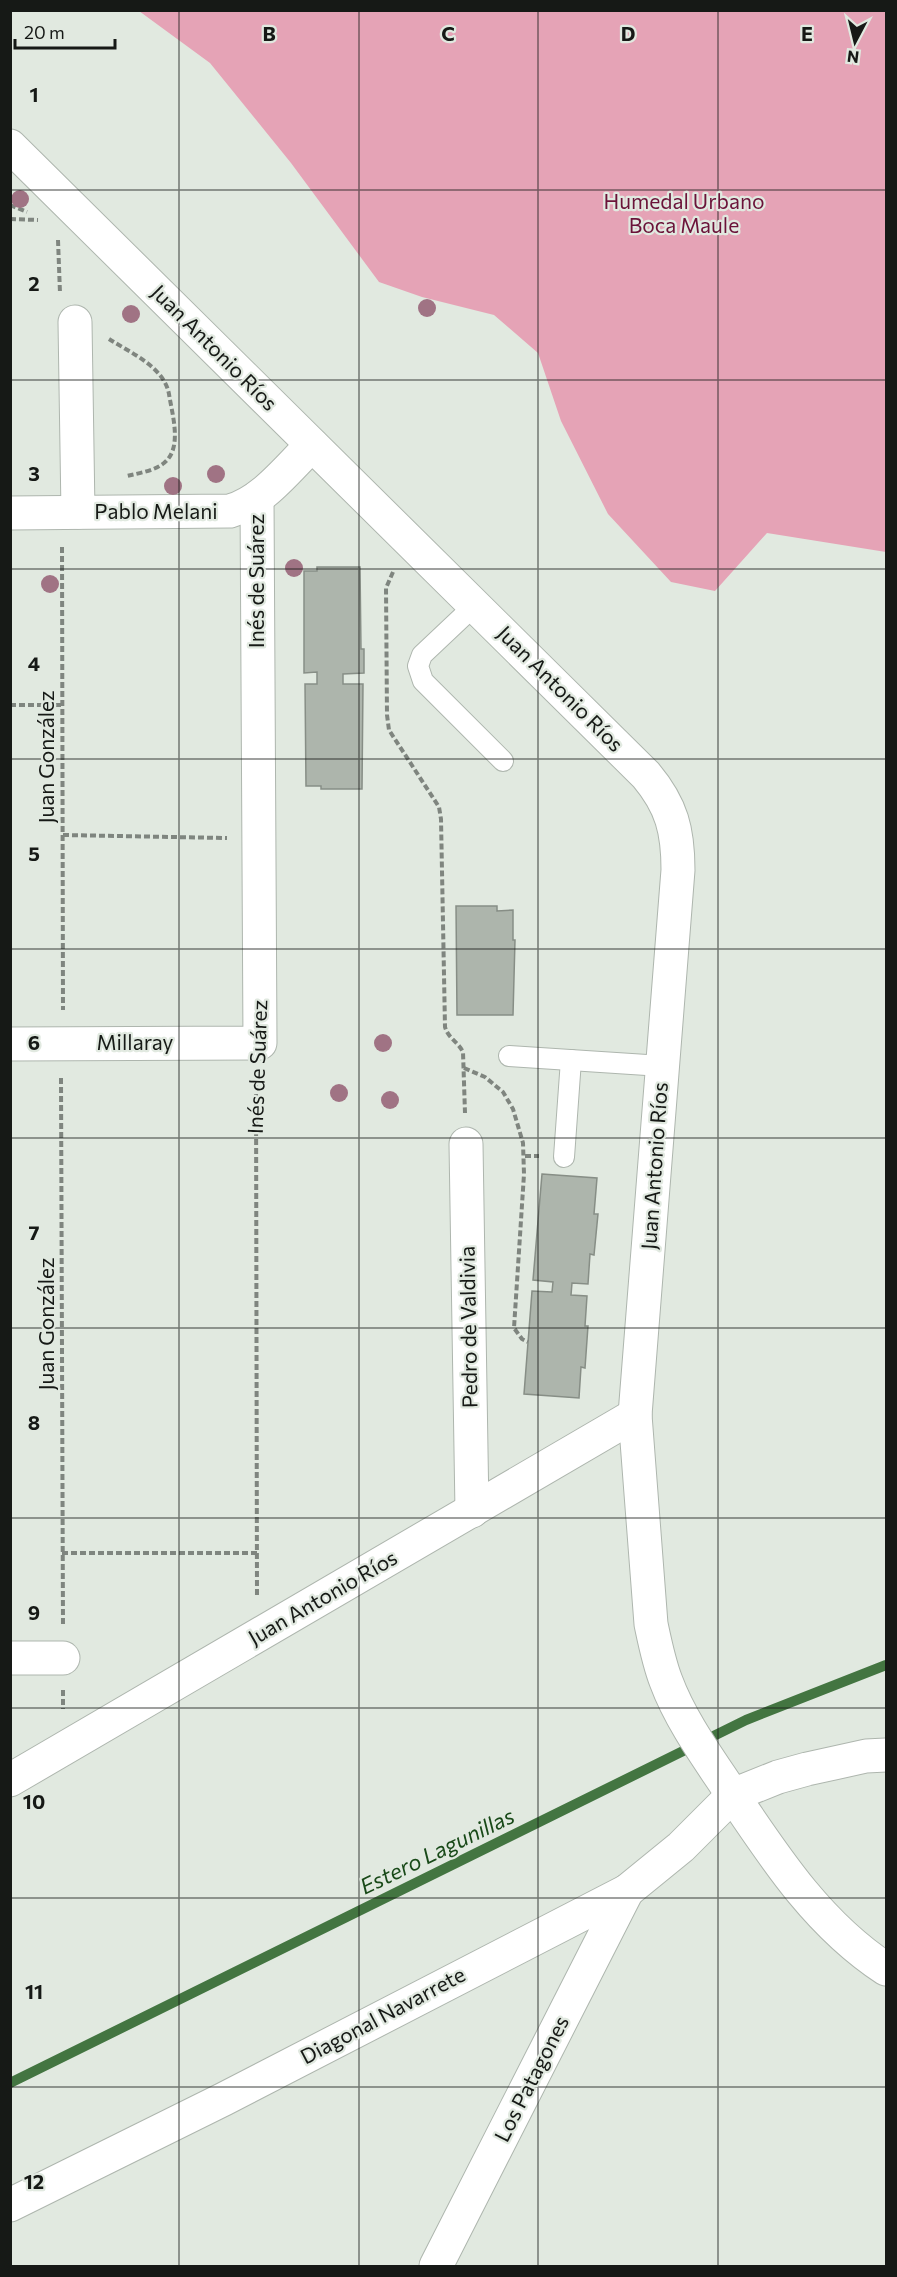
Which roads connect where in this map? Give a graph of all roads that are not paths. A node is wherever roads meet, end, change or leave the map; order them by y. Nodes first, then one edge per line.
1 (10, 146) edge
2 (75, 322) road end
3 (312, 445) junction
4 (257, 498) junction
5 (72, 506) junction
6 (10, 513) edge
7 (475, 605) junction
8 (503, 761) dead end
9 (260, 1042) joint
10 (10, 1044) edge
11 (509, 1056) dead end
12 (571, 1060) junction
13 (662, 1066) junction
14 (466, 1144) dead end
15 (564, 1157) dead end
16 (635, 1415) junction
17 (472, 1511) junction
18 (10, 1658) edge
19 (63, 1658) road end
20 (886, 1755) edge
21 (10, 1780) edge
22 (733, 1795) junction
23 (627, 1891) junction
24 (886, 1969) edge
25 (10, 2205) edge
26 (436, 2266) edge

1 - 3 street, Juan Antonio Ríos
2 - 5 street
3 - 4 street, Pablo Melani
3 - 7 street, Juan Antonio Ríos
4 - 5 street, Pablo Melani
4 - 9 street, Inés de Suárez
5 - 6 street, Pablo Melani
7 - 8 lane
7 - 13 street, Juan Antonio Ríos
9 - 10 street, Millaray
11 - 12 lane
12 - 13 lane
12 - 15 lane
13 - 16 street, Juan Antonio Ríos
14 - 17 street, Pedro de Valdivia
16 - 17 street, Juan Antonio Ríos
16 - 22 street, Juan Antonio Ríos
17 - 21 street, Juan Antonio Ríos
18 - 19 street
20 - 22 street
22 - 23 street, Diagonal Navarrete
22 - 24 street, Juan Antonio Ríos
23 - 25 street, Diagonal Navarrete
23 - 26 street, Los Patagones

